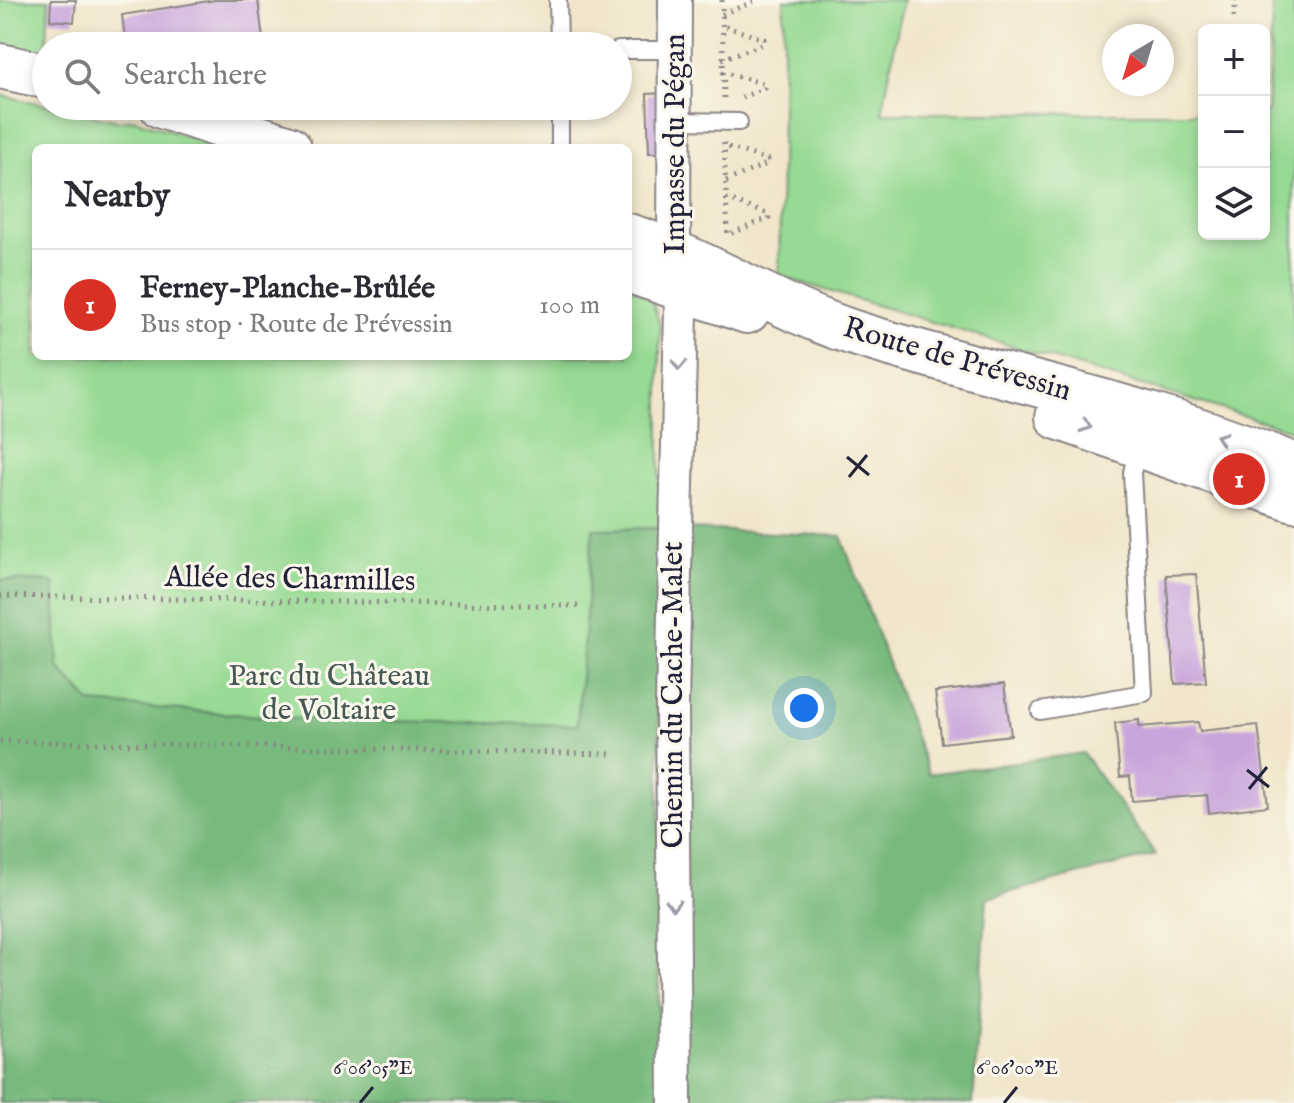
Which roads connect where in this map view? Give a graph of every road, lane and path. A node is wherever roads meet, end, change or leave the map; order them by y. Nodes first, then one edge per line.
1 (558, 0) edge
2 (675, 0) edge
3 (758, 0) edge
4 (1236, 0) edge
5 (722, 14) dead end
6 (1234, 17) dead end
7 (723, 26) dead end
8 (559, 32) edge
9 (632, 50) edge
10 (675, 50) junction
11 (722, 59) dead end
12 (0, 66) edge
13 (722, 72) dead end
14 (32, 73) edge
15 (724, 104) dead end
16 (204, 120) edge
17 (560, 120) edge
18 (677, 121) junction
19 (739, 122) dead end
20 (277, 144) edge
21 (560, 144) edge
22 (724, 146) dead end
23 (726, 181) dead end
24 (726, 199) dead end
25 (728, 235) dead end
26 (632, 239) edge
27 (676, 269) junction
28 (632, 270) edge
29 (1144, 429) junction
30 (1294, 466) edge
31 (1294, 499) edge
32 (0, 596) edge
33 (579, 606) dead end
34 (1040, 711) dead end
35 (0, 741) edge
36 (612, 754) dead end
37 (675, 1103) edge

1 - 8 lane
2 - 10 street, Impasse du Pégan
3 - 5 path
4 - 6 path
7 - 11 path
9 - 10 lane
10 - 18 street, Impasse du Pégan
12 - 14 main road
13 - 15 path
16 - 20 main road
17 - 21 lane
18 - 19 lane
18 - 27 street, Impasse du Pégan
22 - 23 path
24 - 25 path
26 - 27 main road, Route de Prévessin
27 - 28 main road, Route de Prévessin
27 - 29 main road, Route de Prévessin
27 -> 37 street, Chemin du Cache-Malet
30 -> 29 main road, Route de Prévessin
29 - 31 main road, Route de Prévessin
29 - 34 lane
32 - 33 path, Allée des Charmilles
35 - 36 path

